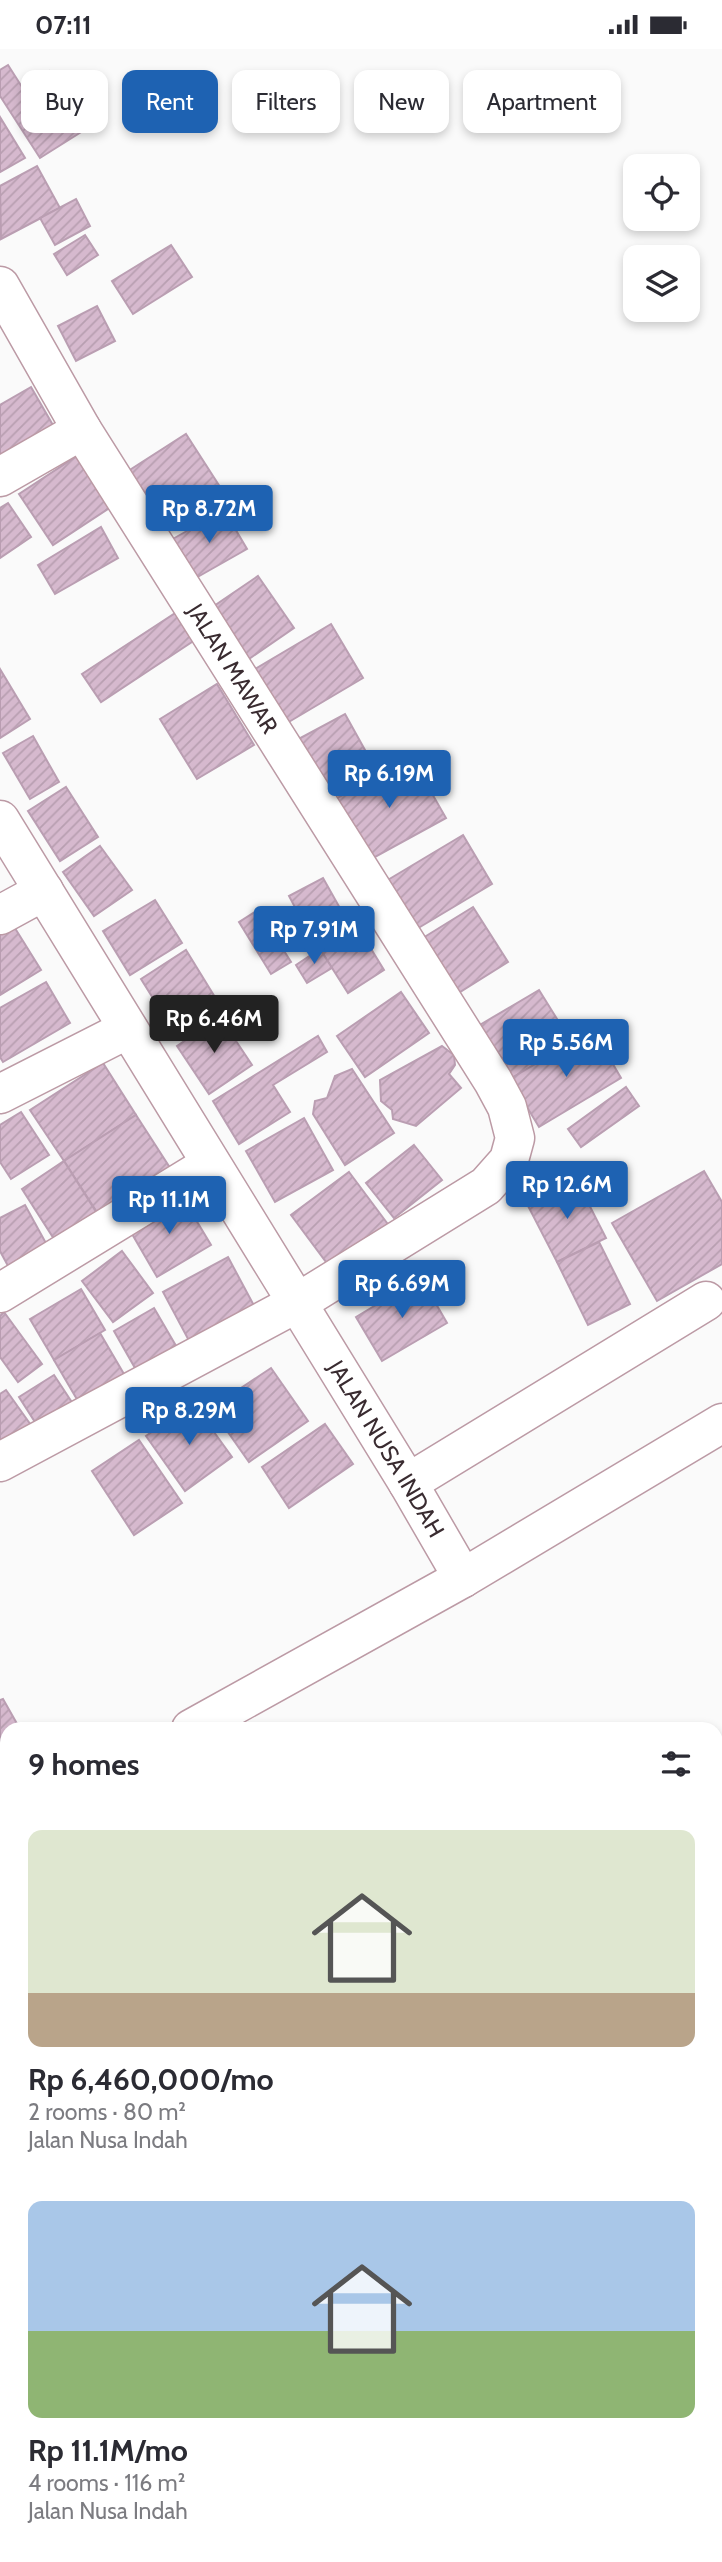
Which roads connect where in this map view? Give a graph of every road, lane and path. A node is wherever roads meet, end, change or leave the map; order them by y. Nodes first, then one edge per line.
1 (0, 286) edge
2 (82, 430) junction
3 (0, 477) edge
4 (0, 820) edge
5 (44, 891) junction
6 (0, 915) edge
7 (128, 1029) junction
8 (0, 1094) edge
9 (211, 1164) junction
10 (0, 1293) edge
11 (706, 1301) dead end
12 (297, 1303) junction
13 (722, 1423) edge
14 (0, 1462) edge
15 (412, 1490) junction
16 (458, 1568) junction
17 (203, 1722) edge

1 - 2 street, JALAN MAWAR
2 - 3 street
2 - 12 street, JALAN MAWAR
4 - 5 street, JALAN NUSA INDAH
5 - 6 street
5 - 7 street, JALAN NUSA INDAH
7 - 8 street
7 - 9 street, JALAN NUSA INDAH
9 - 10 street
9 - 12 street, JALAN NUSA INDAH
11 - 15 street
12 - 14 street, JALAN MAWAR
12 - 15 street, JALAN NUSA INDAH
13 - 16 street
15 - 16 street, JALAN NUSA INDAH
16 - 17 street

